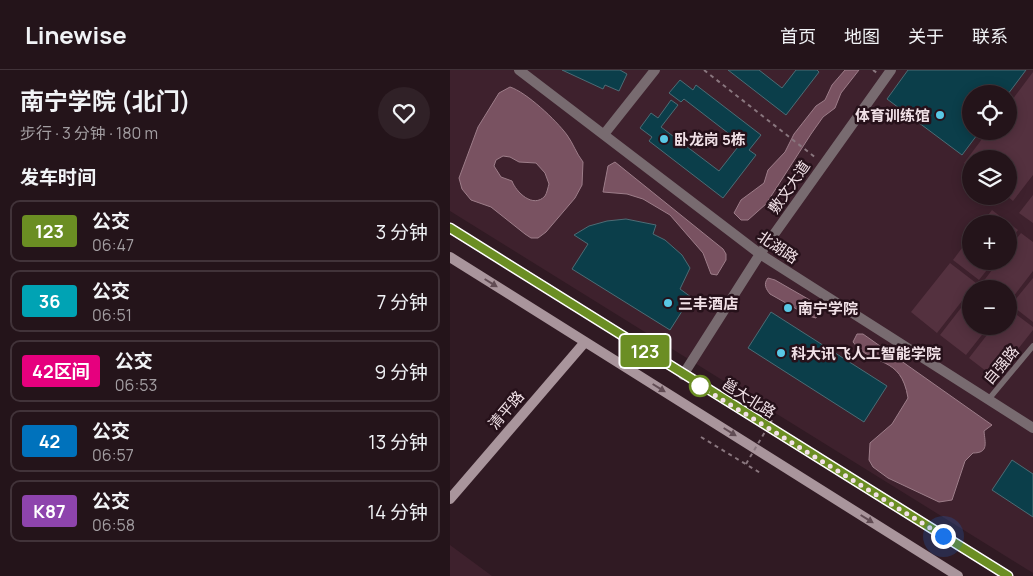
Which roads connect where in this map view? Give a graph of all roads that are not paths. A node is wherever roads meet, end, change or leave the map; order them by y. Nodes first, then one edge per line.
1 (519, 70) edge
2 (655, 70) edge
3 (891, 70) edge
4 (604, 133) junction
5 (450, 228) edge
6 (760, 254) junction
7 (450, 257) edge
8 (585, 342) junction
9 (1033, 346) edge
10 (683, 375) junction
11 (988, 400) junction
12 (1033, 428) edge
13 (450, 499) edge
14 (958, 576) edge
15 (1008, 576) edge

1 - 4 street, 北湖路
2 - 4 street
3 - 6 street, 敷文大道
4 - 6 street, 北湖路
5 - 10 street, 邕大北路
6 - 10 street, 敷文大道
6 - 11 street, 北湖路
7 -> 8 street
8 - 13 street, 清平路
8 -> 14 street
9 - 11 lane, 自强路
10 - 15 street, 邕大北路
11 - 12 street, 北湖路

